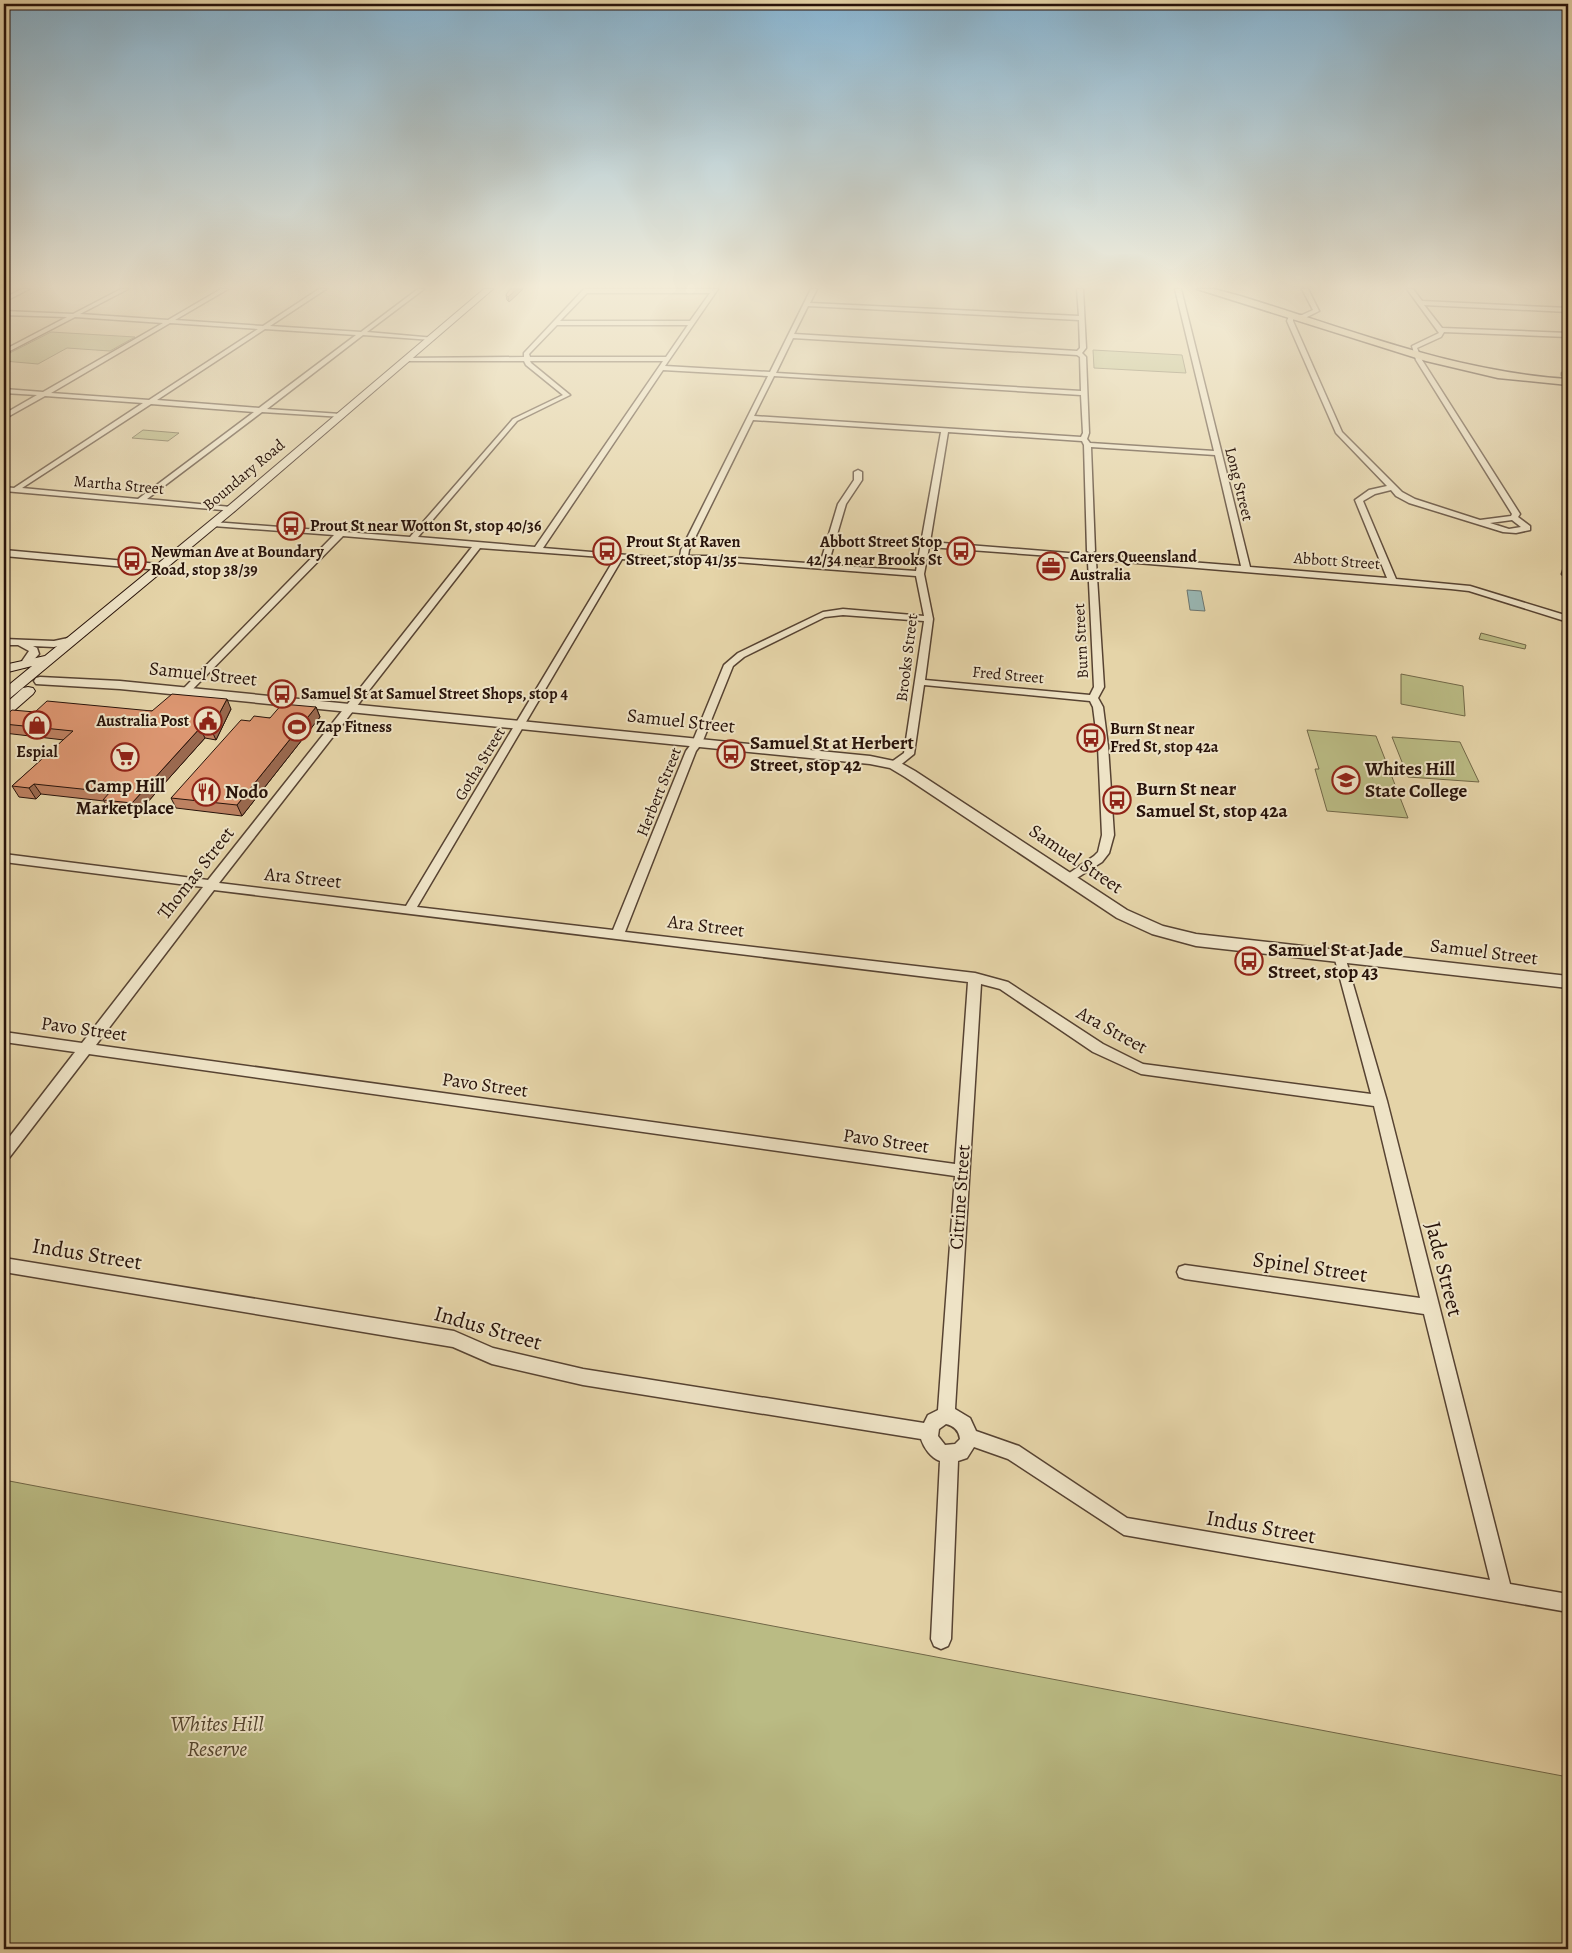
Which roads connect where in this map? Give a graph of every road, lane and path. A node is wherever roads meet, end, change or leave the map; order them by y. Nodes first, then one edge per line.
1 (67, 380) edge
2 (184, 380) edge
3 (301, 380) edge
4 (382, 380) edge
5 (548, 380) edge
6 (655, 380) edge
7 (769, 380) edge
8 (873, 380) edge
9 (1084, 380) edge
10 (1200, 380) edge
11 (1316, 380) edge
12 (1432, 380) edge
13 (4, 391) edge
14 (1084, 393) junction
15 (43, 394) junction
16 (151, 402) junction
17 (261, 410) junction
18 (340, 416) junction
19 (4, 417) edge
20 (750, 418) junction
21 (945, 430) junction
22 (1086, 442) junction
23 (1217, 453) junction
24 (858, 472) dead end
25 (1392, 487) junction
26 (4, 489) edge
27 (16, 490) junction
28 (140, 501) junction
29 (231, 509) junction
30 (1514, 518) junction
31 (1480, 522) junction
32 (208, 527) junction
33 (341, 533) junction
34 (412, 539) junction
35 (925, 544) junction
36 (477, 547) junction
37 (538, 549) junction
38 (4, 553) edge
39 (620, 556) junction
40 (1094, 556) junction
41 (684, 558) junction
42 (159, 567) junction
43 (823, 567) junction
44 (1568, 567) edge
45 (1246, 569) junction
46 (920, 574) junction
47 (1568, 577) edge
48 (1392, 580) junction
49 (1568, 617) edge
50 (929, 619) junction
51 (68, 641) junction
52 (4, 642) edge
53 (22, 644) junction
54 (48, 658) junction
55 (25, 664) junction
56 (4, 670) edge
57 (40, 681) junction
58 (4, 682) edge
59 (20, 682) junction
60 (921, 682) junction
61 (185, 692) junction
62 (4, 696) edge
63 (1093, 698) junction
64 (349, 708) junction
65 (4, 712) edge
66 (520, 725) junction
67 (698, 743) junction
68 (894, 765) junction
69 (4, 858) edge
70 (1069, 879) junction
71 (211, 885) junction
72 (410, 908) junction
73 (618, 934) junction
74 (1340, 956) junction
75 (975, 978) junction
76 (1568, 982) edge
77 (4, 1037) edge
78 (85, 1048) junction
79 (1380, 1101) junction
80 (4, 1154) edge
81 (962, 1171) junction
82 (4, 1265) edge
83 (1185, 1272) dead end
84 (1430, 1307) junction
85 (946, 1415) junction
86 (929, 1432) junction
87 (969, 1437) junction
88 (949, 1455) junction
89 (1503, 1592) junction
90 (1568, 1603) edge
91 (941, 1639) dead end

1 - 15 street
2 - 16 street
3 - 17 street
4 - 18 main road, Boundary Road
5 - 34 street
6 - 37 street
7 - 20 street
8 - 14 street
9 - 14 street, Burn Street
10 - 23 street, Long Street
11 - 25 street
12 - 30 street
13 - 15 street
14 - 22 street, Burn Street
15 - 16 street
15 - 19 street
16 - 17 street
16 - 27 street
17 - 18 street
17 - 28 street
18 - 29 main road, Boundary Road
20 - 21 street
20 - 41 street
21 - 22 street
21 - 35 street, Brooks Street
22 - 23 street
22 - 40 street, Burn Street
23 - 45 street, Long Street
24 - 43 street
25 - 31 street
25 - 48 street
26 - 27 street, Martha Street
27 - 28 street, Martha Street
28 - 29 street, Martha Street
29 - 32 main road, Boundary Road
30 - 31 street
30 - 31 street
32 - 33 street
32 - 42 main road, Boundary Road
32 - 57 main road, Boundary Road
33 - 34 street
33 - 61 street
34 - 36 street
35 - 40 street
35 - 46 street, Brooks Street
36 - 37 street
36 - 64 street, Thomas Street
37 - 39 street
38 - 42 street
39 - 41 street
39 - 66 street, Gotha Street
40 - 45 street, Abbott Street
40 - 63 street, Burn Street
41 - 43 street
42 - 51 main road, Boundary Road
43 - 46 street
44 - 47 street
45 - 48 street, Abbott Street
46 - 50 street, Brooks Street
48 - 49 street, Abbott Street
50 - 60 street, Brooks Street
50 - 67 street, Herbert Street
51 - 53 street
51 - 54 main road, Boundary Road
52 - 53 street
53 - 55 street
54 - 55 main road
54 - 59 main road, Boundary Road
55 - 56 main road
57 - 59 main road
57 - 61 street, Samuel Street
57 - 65 main road, Boundary Road
58 - 59 main road
59 - 62 main road, Boundary Road
60 - 63 street, Fred Street
60 - 68 street, Brooks Street
61 - 64 street, Samuel Street
63 - 70 street, Burn Street
64 - 66 street, Samuel Street
64 - 71 street, Thomas Street
66 - 67 street, Samuel Street
66 - 72 street, Gotha Street
67 - 68 street, Samuel Street
67 - 73 street, Herbert Street
68 - 70 street, Samuel Street
69 - 71 street, Ara Street
70 - 74 street, Samuel Street
71 - 72 street, Ara Street
71 - 78 street, Thomas Street
72 - 73 street, Ara Street
73 - 75 street, Ara Street
74 - 76 street, Samuel Street
74 - 79 street, Jade Street
75 - 79 street, Ara Street
75 - 81 street, Citrine Street
77 - 78 street, Pavo Street
78 - 80 street, Thomas Street
78 - 81 street, Pavo Street
79 - 84 street, Jade Street
81 - 85 street, Citrine Street
82 - 86 street, Indus Street
83 - 84 street, Spinel Street
84 - 89 street, Jade Street
85 - 86 street
85 - 87 street
86 - 88 street
87 - 88 street
87 - 89 street, Indus Street
88 - 91 street
89 - 90 street, Indus Street

